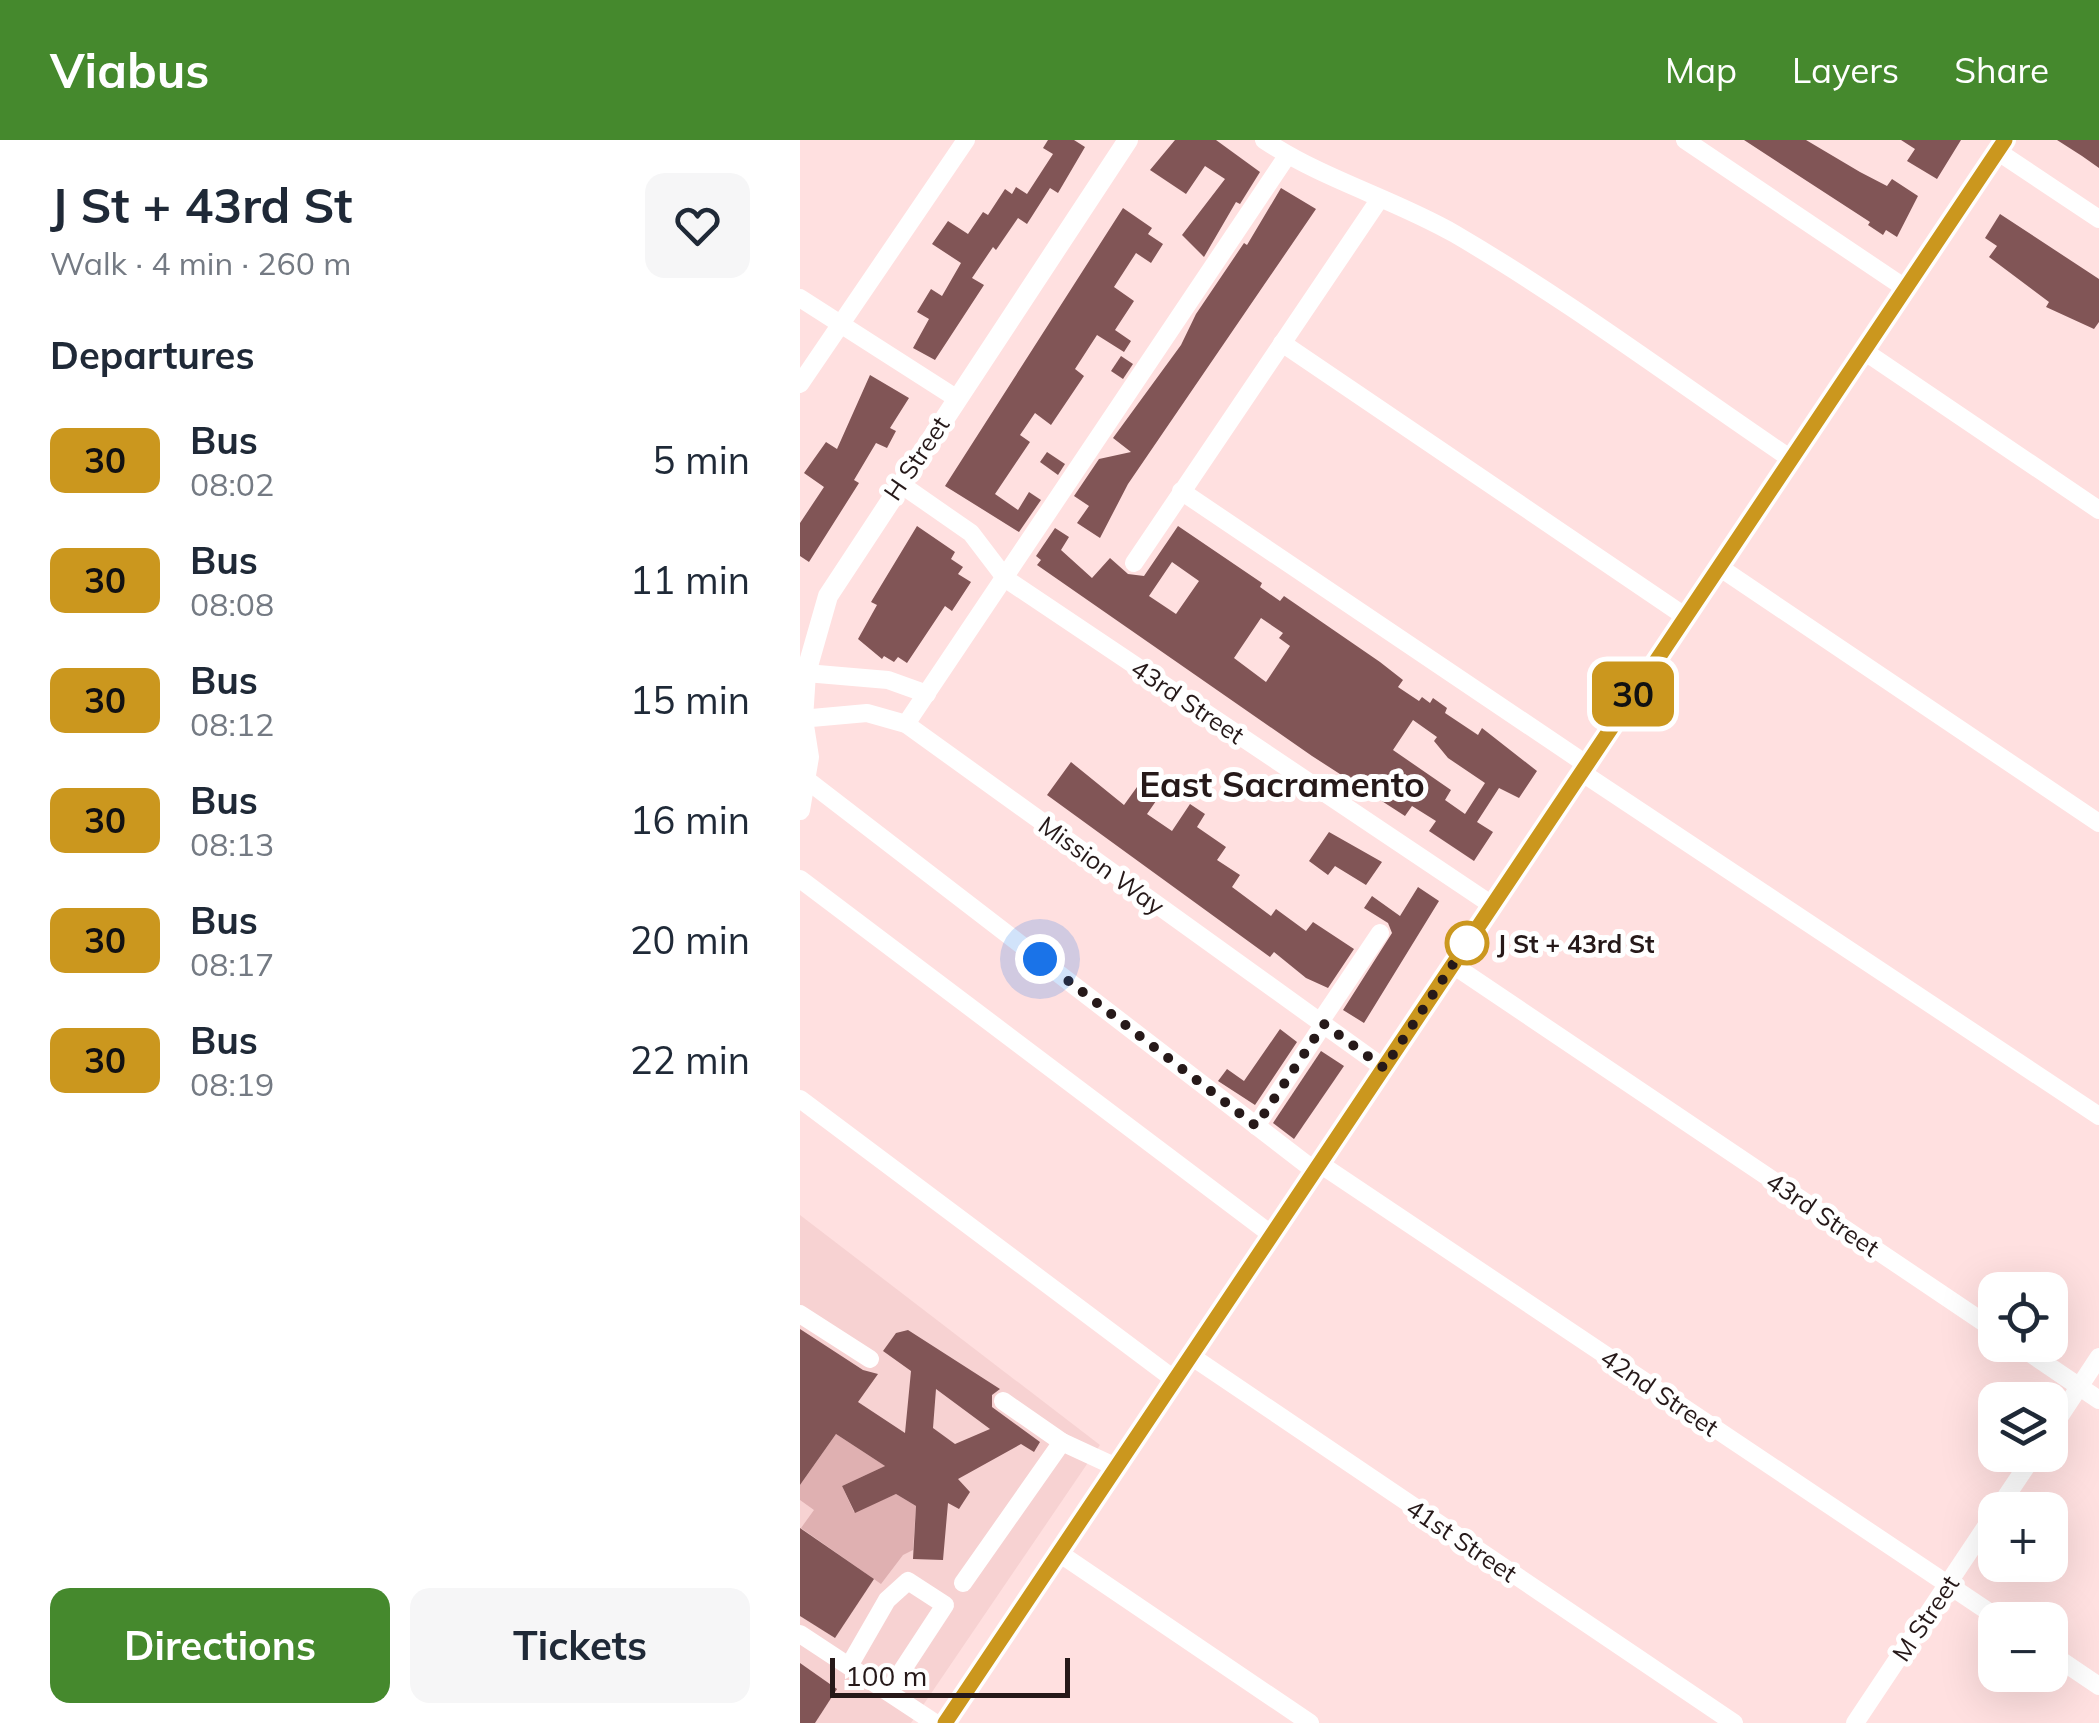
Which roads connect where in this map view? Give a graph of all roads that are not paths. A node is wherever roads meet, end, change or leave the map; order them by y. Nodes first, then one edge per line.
1 (966, 140) edge
2 (1128, 140) edge
3 (1264, 140) edge
4 (1685, 140) edge
5 (2001, 145) edge
6 (1287, 156) junction
7 (1380, 200) junction
8 (2099, 220) edge
9 (1905, 288) junction
10 (800, 298) edge
11 (840, 325) junction
12 (1282, 343) junction
13 (1864, 351) junction
14 (800, 384) edge
15 (956, 398) junction
16 (1792, 459) junction
17 (899, 483) junction
18 (1182, 492) junction
19 (2099, 510) edge
20 (1134, 562) dead end
21 (1719, 567) junction
22 (1006, 579) junction
23 (1686, 617) junction
24 (805, 651) edge
25 (806, 673) junction
26 (927, 694) junction
27 (802, 719) edge
28 (906, 724) junction
29 (1583, 768) junction
30 (807, 780) junction
31 (800, 810) edge
32 (2099, 822) edge
33 (800, 880) edge
34 (1492, 905) junction
35 (1380, 933) dead end
36 (1453, 964) junction
37 (1322, 1023) junction
38 (1384, 1068) junction
39 (800, 1099) edge
40 (2099, 1116) edge
41 (1256, 1126) junction
42 (1318, 1167) junction
43 (1272, 1235) junction
44 (800, 1314) edge
45 (1978, 1319) edge
46 (1190, 1356) junction
47 (2099, 1357) edge
48 (870, 1359) dead end
49 (2044, 1362) edge
50 (1174, 1380) junction
51 (2080, 1386) junction
52 (2099, 1400) edge
53 (1003, 1401) dead end
54 (2068, 1404) edge
55 (1062, 1442) junction
56 (1116, 1467) junction
57 (1978, 1538) edge
58 (1058, 1554) junction
59 (963, 1583) dead end
60 (1947, 1584) junction
61 (1978, 1605) edge
62 (800, 1634) edge
63 (2068, 1665) edge
64 (848, 1666) junction
65 (2099, 1686) edge
66 (888, 1692) junction
67 (935, 1723) edge
68 (945, 1723) edge
69 (1310, 1723) edge
70 (1734, 1723) edge
71 (1854, 1723) edge

1 - 11 street
2 - 15 main road, H Street
3 - 6 street
4 - 9 street
5 - 8 street
5 - 9 main road
6 - 7 street
6 - 22 street
7 - 12 street
7 - 16 street
9 - 13 main road
10 - 11 street
11 - 14 street
11 - 15 street
12 - 18 street
12 - 23 street
13 - 16 main road
13 - 19 street
15 - 17 main road, H Street
16 - 21 main road
17 - 22 street, 43rd Street
17 - 24 main road, H Street
18 - 20 street
18 - 29 street
21 - 23 main road
21 - 32 street
22 - 26 street
22 - 34 street, 43rd Street
23 - 29 main road
24 - 25 main road, H Street
25 - 26 street
25 - 27 main road, H Street
26 - 28 street
27 - 28 street, Mission Way
27 - 30 main road, H Street
28 - 37 street, Mission Way
29 - 34 main road
29 - 40 street
30 - 31 main road, H Street
30 - 41 street, 42nd Street
33 - 43 street
34 - 36 main road
35 - 37 street
36 - 38 main road
36 - 45 street, 43rd Street
37 - 38 street, Mission Way
37 - 41 street
38 - 42 main road
39 - 50 street
41 - 42 street, 42nd Street
42 - 43 main road
42 - 60 street, 42nd Street
43 - 46 main road
44 - 48 street
46 - 50 main road
46 - 70 street, 41st Street
47 - 51 street
49 - 51 street
50 - 56 main road
51 - 52 street
51 - 54 street
53 - 55 street
55 - 56 street
55 - 59 street
56 - 58 main road
57 - 60 street, M Street
58 - 68 main road
58 - 69 street
60 - 61 street, 42nd Street
60 - 71 street, M Street
62 - 64 street
63 - 65 street
64 - 66 street
64 - 66 street
66 - 67 street

